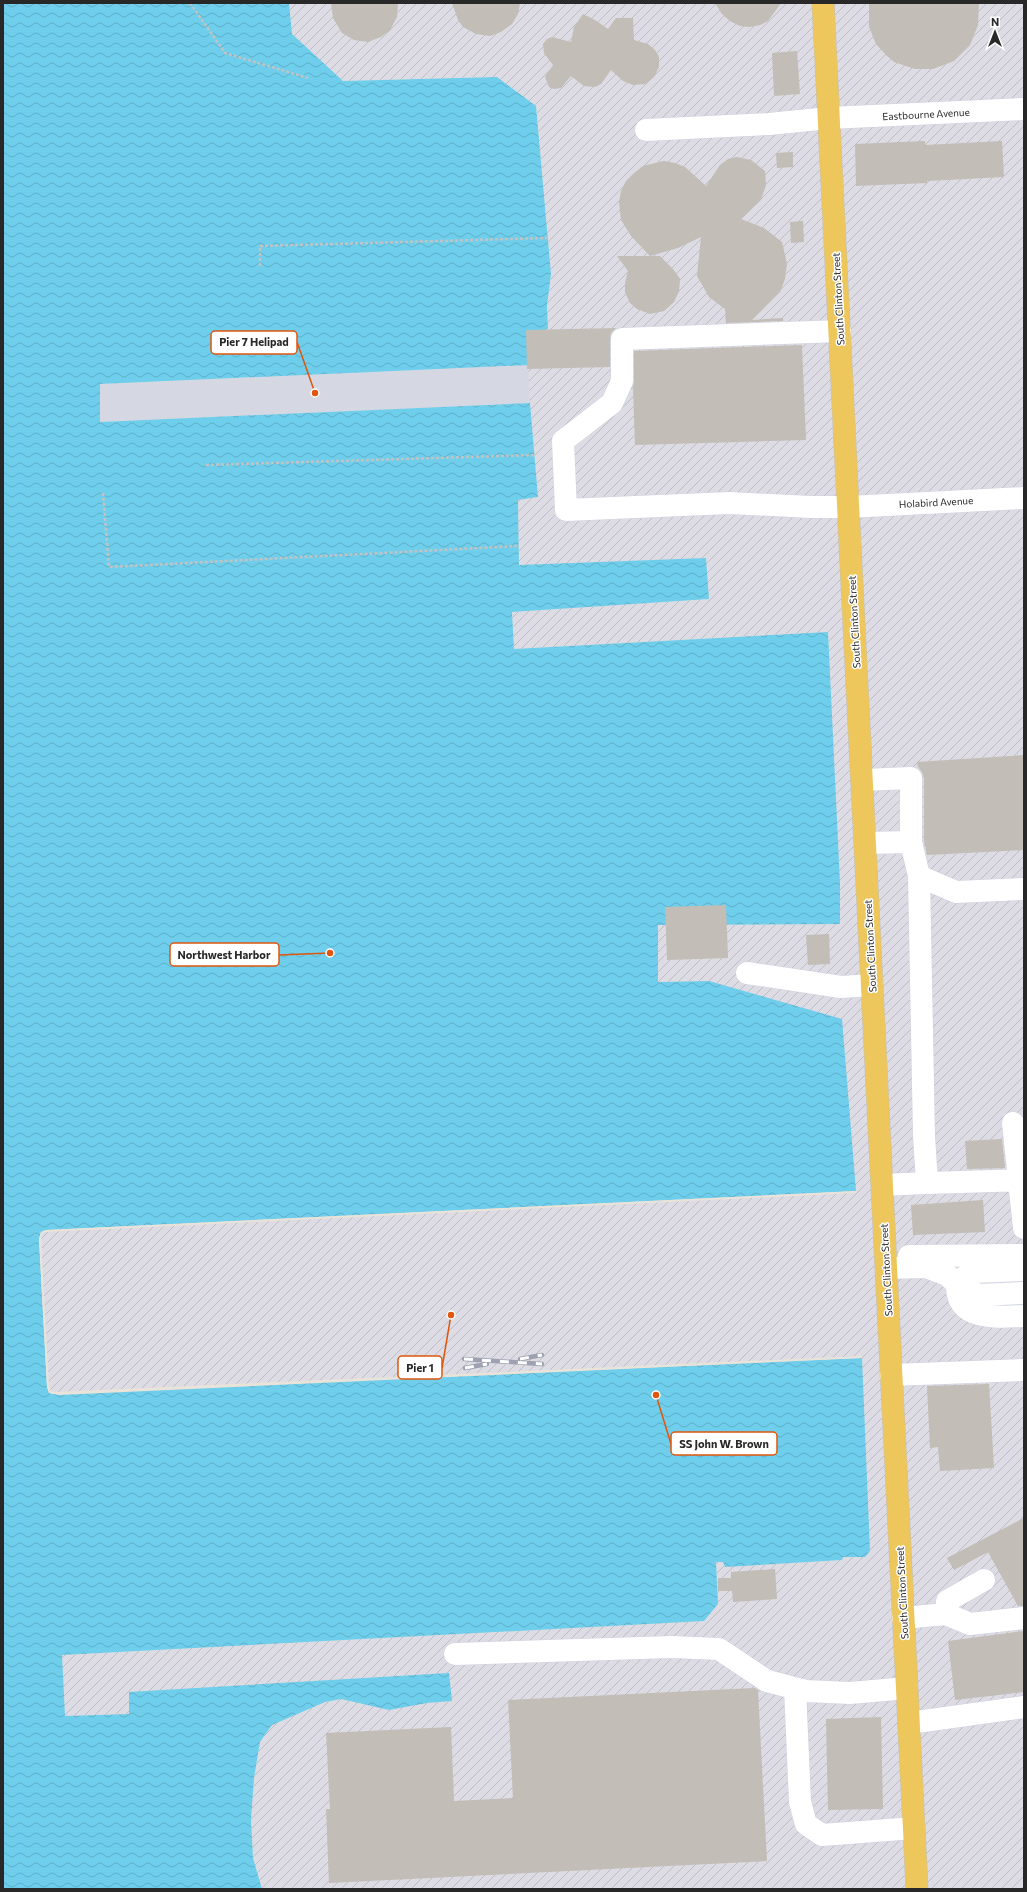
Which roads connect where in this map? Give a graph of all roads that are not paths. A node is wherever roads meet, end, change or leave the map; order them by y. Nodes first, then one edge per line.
1 (823, 3) edge
2 (1024, 109) edge
3 (829, 118) junction
4 (646, 130) dead end
5 (840, 331) junction
6 (1024, 498) edge
7 (848, 507) junction
8 (862, 780) junction
9 (911, 842) junction
10 (865, 843) junction
11 (919, 876) junction
12 (1024, 890) edge
13 (747, 973) dead end
14 (872, 985) junction
15 (1013, 1123) dead end
16 (1022, 1180) edge
17 (927, 1183) junction
18 (882, 1185) junction
19 (1024, 1228) edge
20 (1024, 1255) edge
21 (886, 1262) junction
22 (1024, 1270) edge
23 (961, 1280) junction
24 (1024, 1280) edge
25 (1024, 1293) edge
26 (1024, 1316) edge
27 (1024, 1370) edge
28 (892, 1375) junction
29 (984, 1580) dead end
30 (946, 1614) junction
31 (903, 1618) junction
32 (1024, 1618) edge
33 (455, 1654) dead end
34 (795, 1688) junction
35 (907, 1688) junction
36 (1024, 1707) edge
37 (909, 1723) junction
38 (914, 1828) junction
39 (917, 1889) edge

1 - 3 main road, South Clinton Street
2 - 3 street, Eastbourne Avenue
3 - 4 street, Eastbourne Avenue
3 - 5 main road, South Clinton Street
5 - 7 main road, South Clinton Street
5 - 7 street, Holabird Avenue
6 - 7 street, Holabird Avenue
7 - 8 main road, South Clinton Street
8 - 9 street
8 - 10 main road, South Clinton Street
9 - 10 street
9 - 11 street
10 - 14 main road, South Clinton Street
11 - 12 street
11 - 17 street
13 - 14 street
14 - 18 main road, South Clinton Street
15 - 16 street
16 - 17 street
16 - 19 street
17 - 18 street
18 - 21 main road, South Clinton Street
20 - 21 street
21 - 23 street
21 - 28 main road, South Clinton Street
22 - 23 street
23 - 24 street
23 - 25 street
23 - 26 street
27 - 28 street
28 - 31 main road, South Clinton Street
29 - 30 street
30 - 31 street
30 - 32 street
31 - 35 main road, South Clinton Street
33 - 34 street
34 - 35 street
34 - 38 street
35 - 37 main road, South Clinton Street
36 - 37 street
37 - 38 main road, South Clinton Street
38 - 39 main road, South Clinton Street

